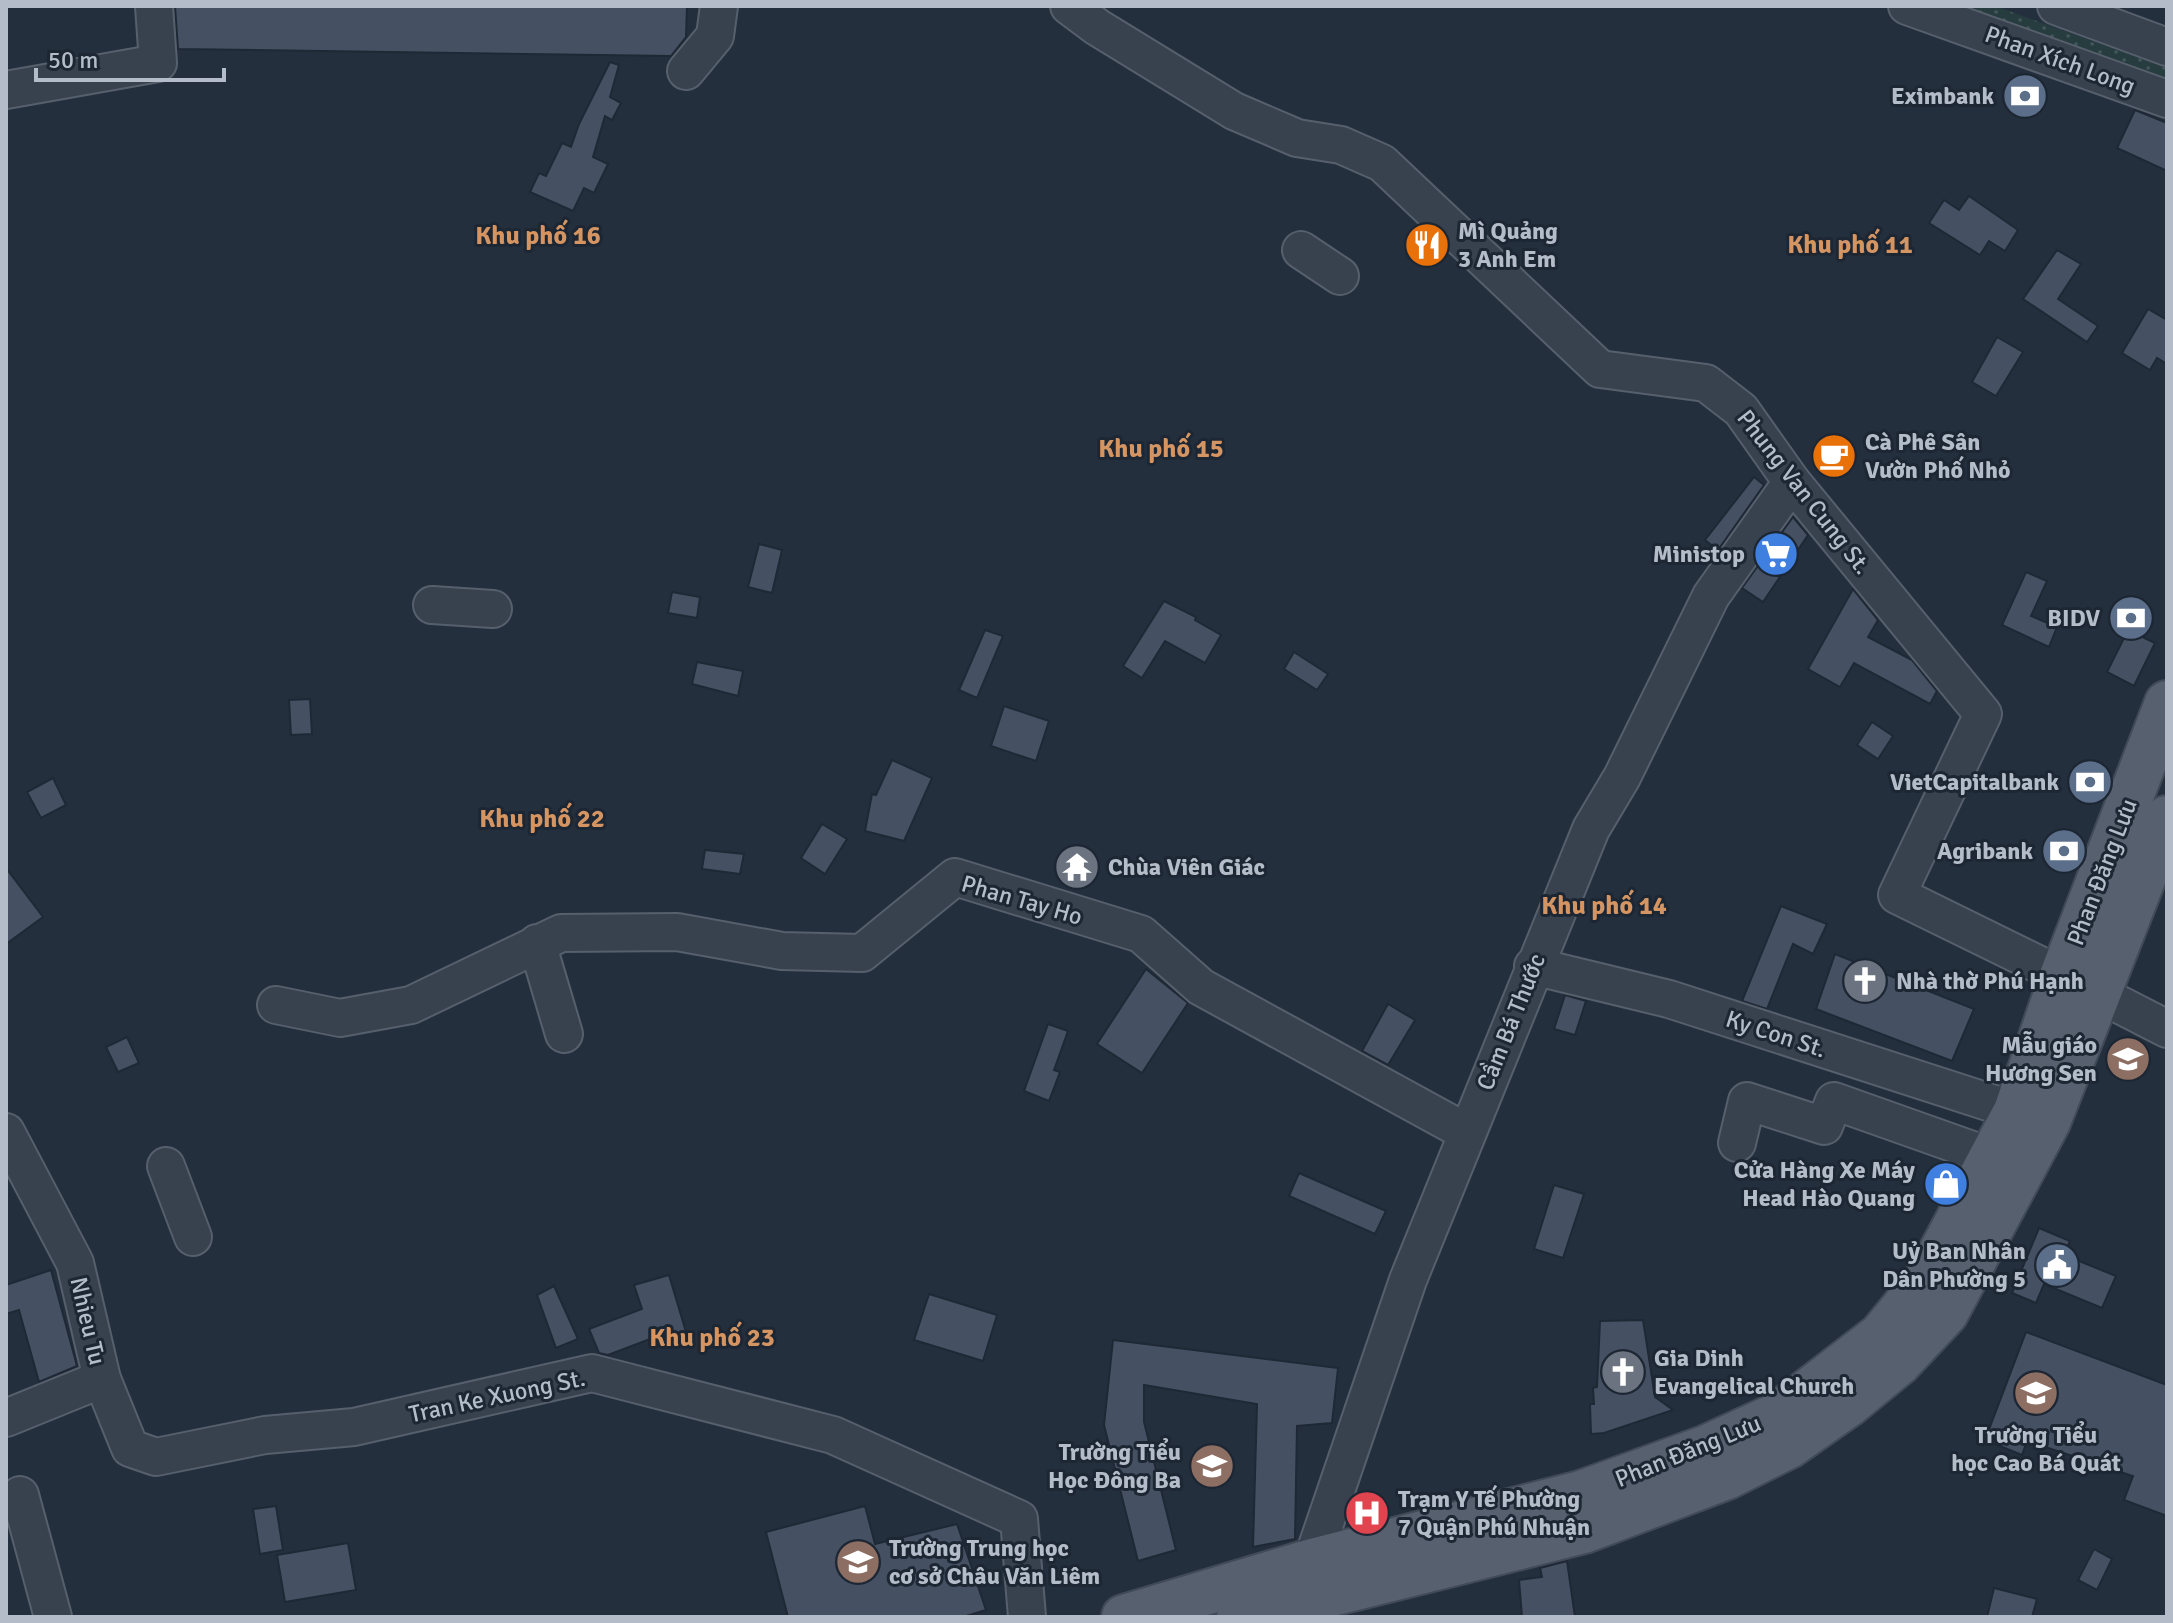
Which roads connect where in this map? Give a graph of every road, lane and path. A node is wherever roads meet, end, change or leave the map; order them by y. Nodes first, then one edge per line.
1 (154, 6) edge
2 (719, 6) edge
3 (1069, 6) edge
4 (1907, 6) edge
5 (2079, 10) edge
6 (2167, 47) edge
7 (686, 71) dead end
8 (6, 90) edge
9 (2167, 99) edge
10 (1301, 250) dead end
11 (1340, 276) dead end
12 (1792, 482) junction
13 (432, 605) dead end
14 (493, 609) dead end
15 (2167, 703) edge
16 (2167, 818) edge
17 (537, 943) junction
18 (1533, 966) junction
19 (2079, 984) junction
20 (276, 1005) dead end
21 (2167, 1029) edge
22 (564, 1034) dead end
23 (2016, 1111) junction
24 (6, 1132) edge
25 (1466, 1132) junction
26 (1737, 1143) dead end
27 (1992, 1157) junction
28 (166, 1166) dead end
29 (193, 1237) dead end
30 (102, 1379) junction
31 (6, 1418) edge
32 (20, 1495) dead end
33 (1317, 1578) junction
34 (1248, 1607) edge
35 (53, 1617) edge
36 (1027, 1617) edge
37 (1124, 1617) edge

1 - 8 street
2 - 7 street
3 - 12 street, Phung Van Cung St.
4 - 9 street, Phan Xích Long
5 - 6 street, Phan Xích Long
10 - 11 street
12 - 18 street, Cầm Bá Thước
12 - 19 street, Phung Van Cung St.
13 - 14 street
15 - 19 main road, Phan Đăng Lưu
16 - 19 main road, Phan Đăng Lưu
17 - 20 street, Phan Tay Ho
17 - 22 street
17 - 25 street, Phan Tay Ho
18 - 23 street, Ky Con St.
18 - 25 street, Cầm Bá Thước
19 - 21 street
19 - 23 main road, Phan Đăng Lưu
19 - 33 main road, Phan Đăng Lưu
23 - 27 main road, Phan Đăng Lưu
24 - 30 street
25 - 33 street, Cầm Bá Thước
26 - 27 street
27 - 33 main road, Phan Đăng Lưu
28 - 29 street
30 - 31 street
30 - 36 street, Tran Ke Xuong St.
32 - 35 street
33 - 34 main road, Phan Đăng Lưu
34 - 37 main road, Phan Đăng Lưu

